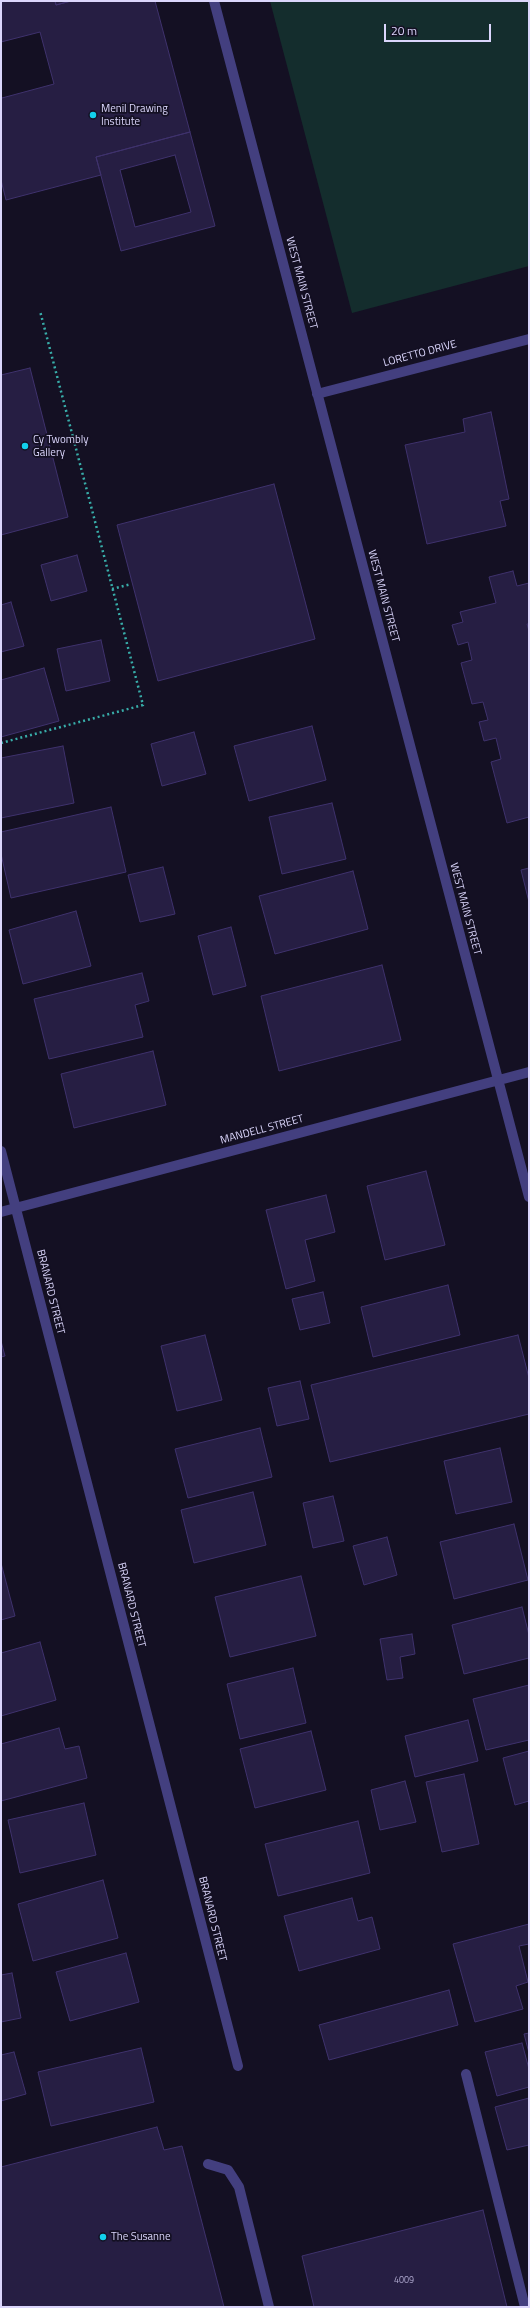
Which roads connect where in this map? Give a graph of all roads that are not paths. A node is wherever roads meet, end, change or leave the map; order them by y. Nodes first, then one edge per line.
1 (214, 1) edge
2 (529, 338) edge
3 (317, 394) junction
4 (529, 1072) edge
5 (498, 1081) junction
6 (1, 1151) edge
7 (527, 1182) edge
8 (529, 1197) edge
9 (16, 1208) junction
10 (1, 1212) edge
11 (238, 2066) dead end
12 (466, 2074) dead end
13 (208, 2164) dead end
14 (269, 2307) edge
15 (525, 2307) edge

1 - 3 street, WEST MAIN STREET
2 - 3 street, LORETTO DRIVE
3 - 5 street, WEST MAIN STREET
4 - 5 street, MANDELL STREET
5 - 7 street, WEST MAIN STREET
5 - 9 street, MANDELL STREET
6 - 9 street, BRANARD STREET
7 - 8 street, WEST MAIN STREET
9 - 10 street, MANDELL STREET
9 - 11 street, BRANARD STREET
12 - 15 street
13 - 14 street

